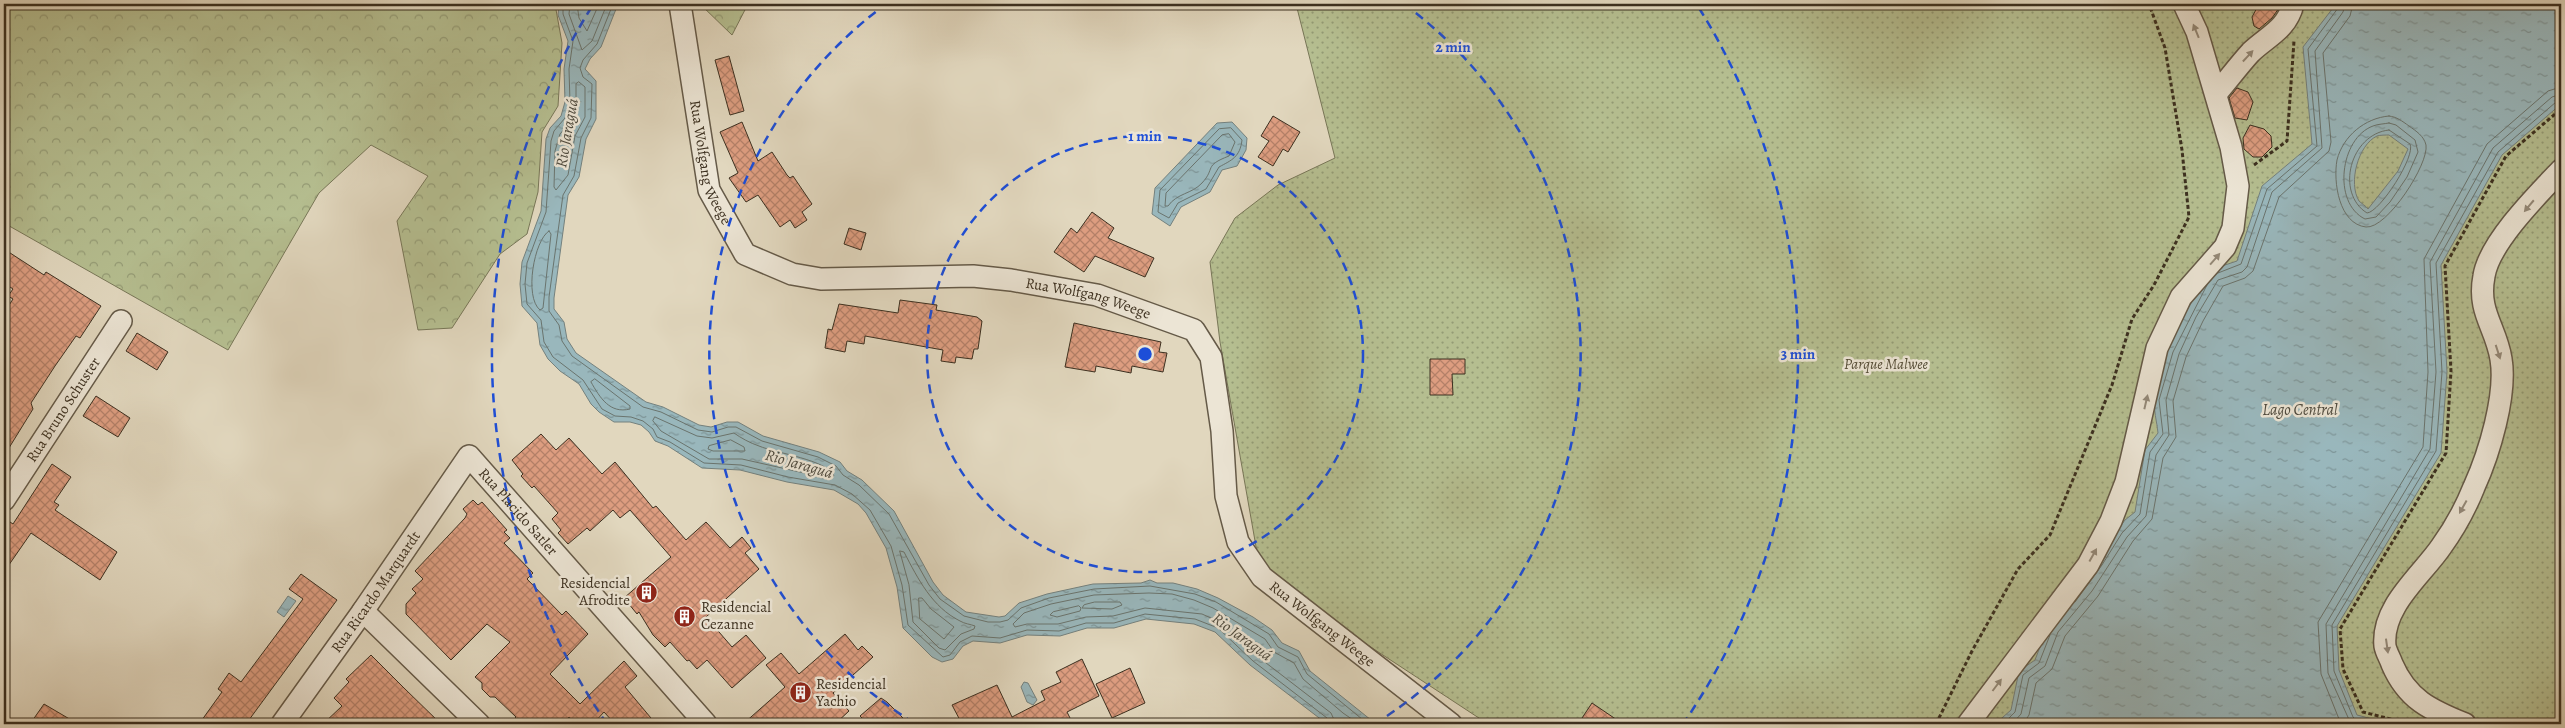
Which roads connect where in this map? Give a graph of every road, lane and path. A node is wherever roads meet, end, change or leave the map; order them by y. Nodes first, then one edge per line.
1 (680, 4) edge
2 (2149, 4) edge
3 (2184, 4) edge
4 (2293, 4) edge
5 (2216, 94) junction
6 (2561, 109) edge
7 (2561, 170) edge
8 (121, 320) dead end
9 (469, 456) joint
10 (4, 500) edge
11 (364, 611) junction
12 (282, 724) edge
13 (479, 724) edge
14 (706, 724) edge
15 (1451, 724) edge
16 (1936, 724) edge
17 (1968, 724) edge
18 (2410, 724) edge
19 (2464, 724) edge

1 - 15 street, Rua Wolfgang Weege
2 - 16 path
5 -> 3 street
5 -> 4 street
17 -> 5 street
6 - 18 path
7 -> 19 street
8 - 10 street, Rua Bruno Schuster
9 - 11 street, Rua Ricardo Marquardt
9 - 14 street, Rua Placido Satler
11 - 12 street, Rua Ricardo Marquardt
11 - 13 street

